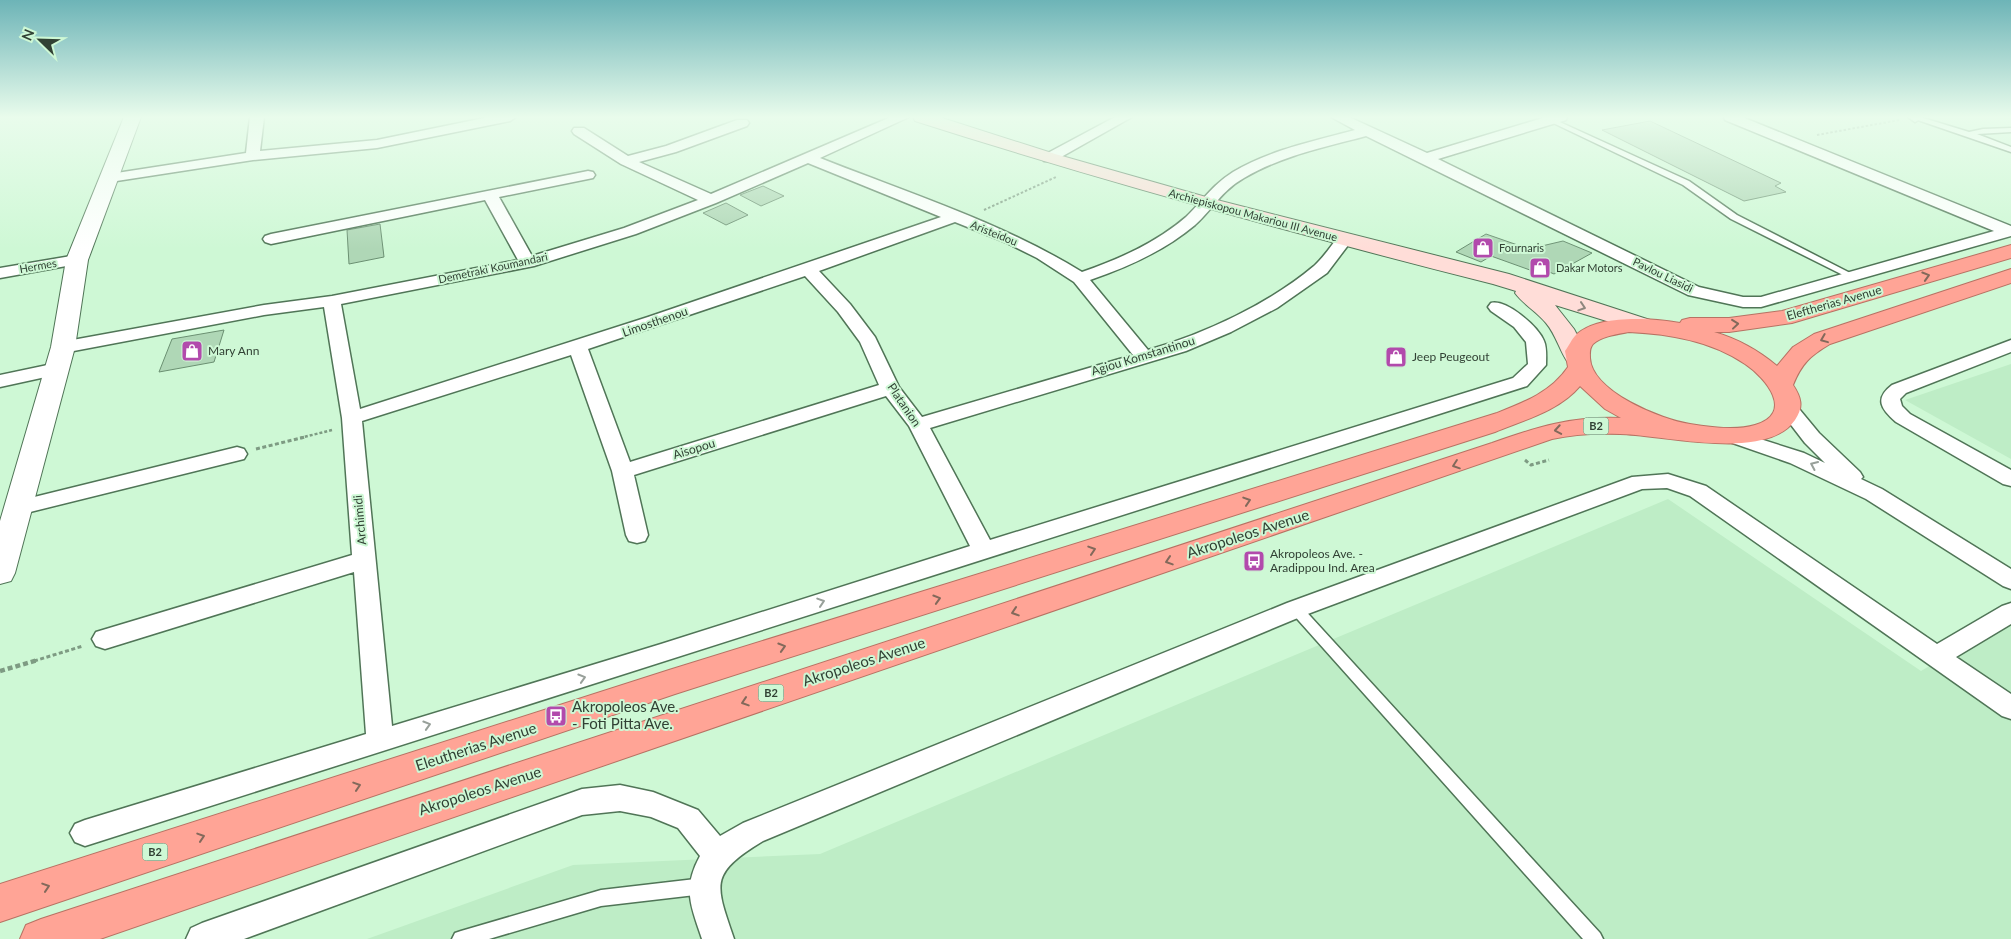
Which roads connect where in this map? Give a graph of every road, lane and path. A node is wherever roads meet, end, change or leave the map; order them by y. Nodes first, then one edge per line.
1 (116, 161) edge
2 (221, 161) edge
3 (626, 161) edge
4 (806, 161) edge
5 (815, 161) edge
6 (1058, 161) edge
7 (1268, 161) edge
8 (1432, 161) edge
9 (1641, 161) edge
10 (1834, 161) edge
11 (1079, 167) junction
12 (588, 174) dead end
13 (110, 178) junction
14 (490, 195) junction
15 (712, 200) junction
16 (1206, 203) junction
17 (959, 219) junction
18 (2011, 238) edge
19 (271, 239) dead end
20 (1344, 240) junction
21 (77, 260) junction
22 (528, 263) junction
23 (809, 270) junction
24 (0, 273) edge
25 (1852, 276) junction
26 (2011, 276) edge
27 (1080, 278) junction
28 (1500, 279) junction
29 (332, 301) junction
30 (1497, 307) dead end
31 (1647, 325) junction
32 (2011, 346) edge
33 (578, 348) junction
34 (1144, 357) junction
35 (60, 358) junction
36 (1578, 362) junction
37 (0, 381) edge
38 (890, 388) junction
39 (1784, 396) junction
40 (352, 421) junction
41 (918, 425) junction
42 (1694, 433) junction
43 (1731, 436) junction
44 (237, 454) joint
45 (1519, 455) dead end
46 (1549, 460) dead end
47 (623, 471) junction
48 (2011, 479) edge
49 (1874, 494) junction
50 (18, 508) junction
51 (637, 535) dead end
52 (984, 550) junction
53 (364, 560) junction
54 (0, 573) edge
55 (2011, 580) edge
56 (1296, 609) junction
57 (2011, 612) edge
58 (105, 639) joint
59 (1937, 656) junction
60 (0, 671) edge
61 (2011, 708) edge
62 (380, 739) junction
63 (85, 833) dead end
64 (718, 856) junction
65 (704, 886) junction
66 (0, 903) edge
67 (41, 939) edge
68 (202, 939) edge
69 (461, 939) edge
70 (718, 939) edge
71 (1594, 939) edge

1 - 13 street
2 - 13 street
3 - 15 street
4 - 15 street, Demetraki Koumandari
5 - 17 street, Aristeidou
6 - 11 main road, Archiepiskopou Makariou III Avenue
7 - 16 street
8 - 25 street, Pavlou Liasidi
9 - 25 lane
10 - 18 street
11 - 16 main road, Archiepiskopou Makariou III Avenue
11 - 17 path
12 - 14 street
13 - 21 street
14 - 19 street
14 - 22 street
15 - 22 street, Demetraki Koumandari
16 - 20 main road, Archiepiskopou Makariou III Avenue
16 - 27 street
17 - 23 street, Limosthenou
17 - 27 street, Aristeidou
18 - 25 street, Pavlou Liasidi
31 -> 18 highway, Eleftherias Avenue / B2
20 - 28 main road, Archiepiskopou Makariou III Avenue
20 - 34 street, Agiou Komstantinou
21 - 24 street, Hermes
21 - 35 street
22 - 29 street, Demetraki Koumandari
23 - 33 street, Limosthenou
23 - 38 street, Platanion
26 -> 39 highway, B2
27 - 34 street, Aristeidou
28 -> 31 main road, Archiepiskopou Makariou III Avenue
28 - 36 main road, Archiepiskopou Makariou III Avenue
29 - 35 street, Demetraki Koumandari
29 - 40 street, Archimidi
30 - 52 street
31 - 36 highway, B2
31 - 39 highway, B2
32 - 48 street
33 - 40 street, Limosthenou
33 - 47 street
34 - 41 street, Agiou Komstantinou
35 - 37 street, Demetraki Koumandari
35 - 50 street
36 - 42 highway, B2
66 -> 36 highway, Eleutherias Avenue / B2
38 - 41 street, Platanion
38 - 47 street, Aisopou
39 - 43 highway, B2
39 - 49 street
40 - 44 path
40 - 53 street, Archimidi
41 - 52 street, Platanion
42 - 43 highway, B2
42 -> 67 highway, Akropoleos Avenue / B2
49 -> 43 street
44 - 50 street
45 - 46 path
47 - 51 street
49 - 55 street
50 - 54 street
62 -> 52 street
53 - 58 street
53 - 62 street, Archimidi
56 - 59 street
56 - 64 street
56 - 71 lane
57 - 59 street
58 - 60 path
59 - 61 street
62 - 63 street
64 - 65 street
64 - 68 street
65 - 69 lane
65 - 70 street

